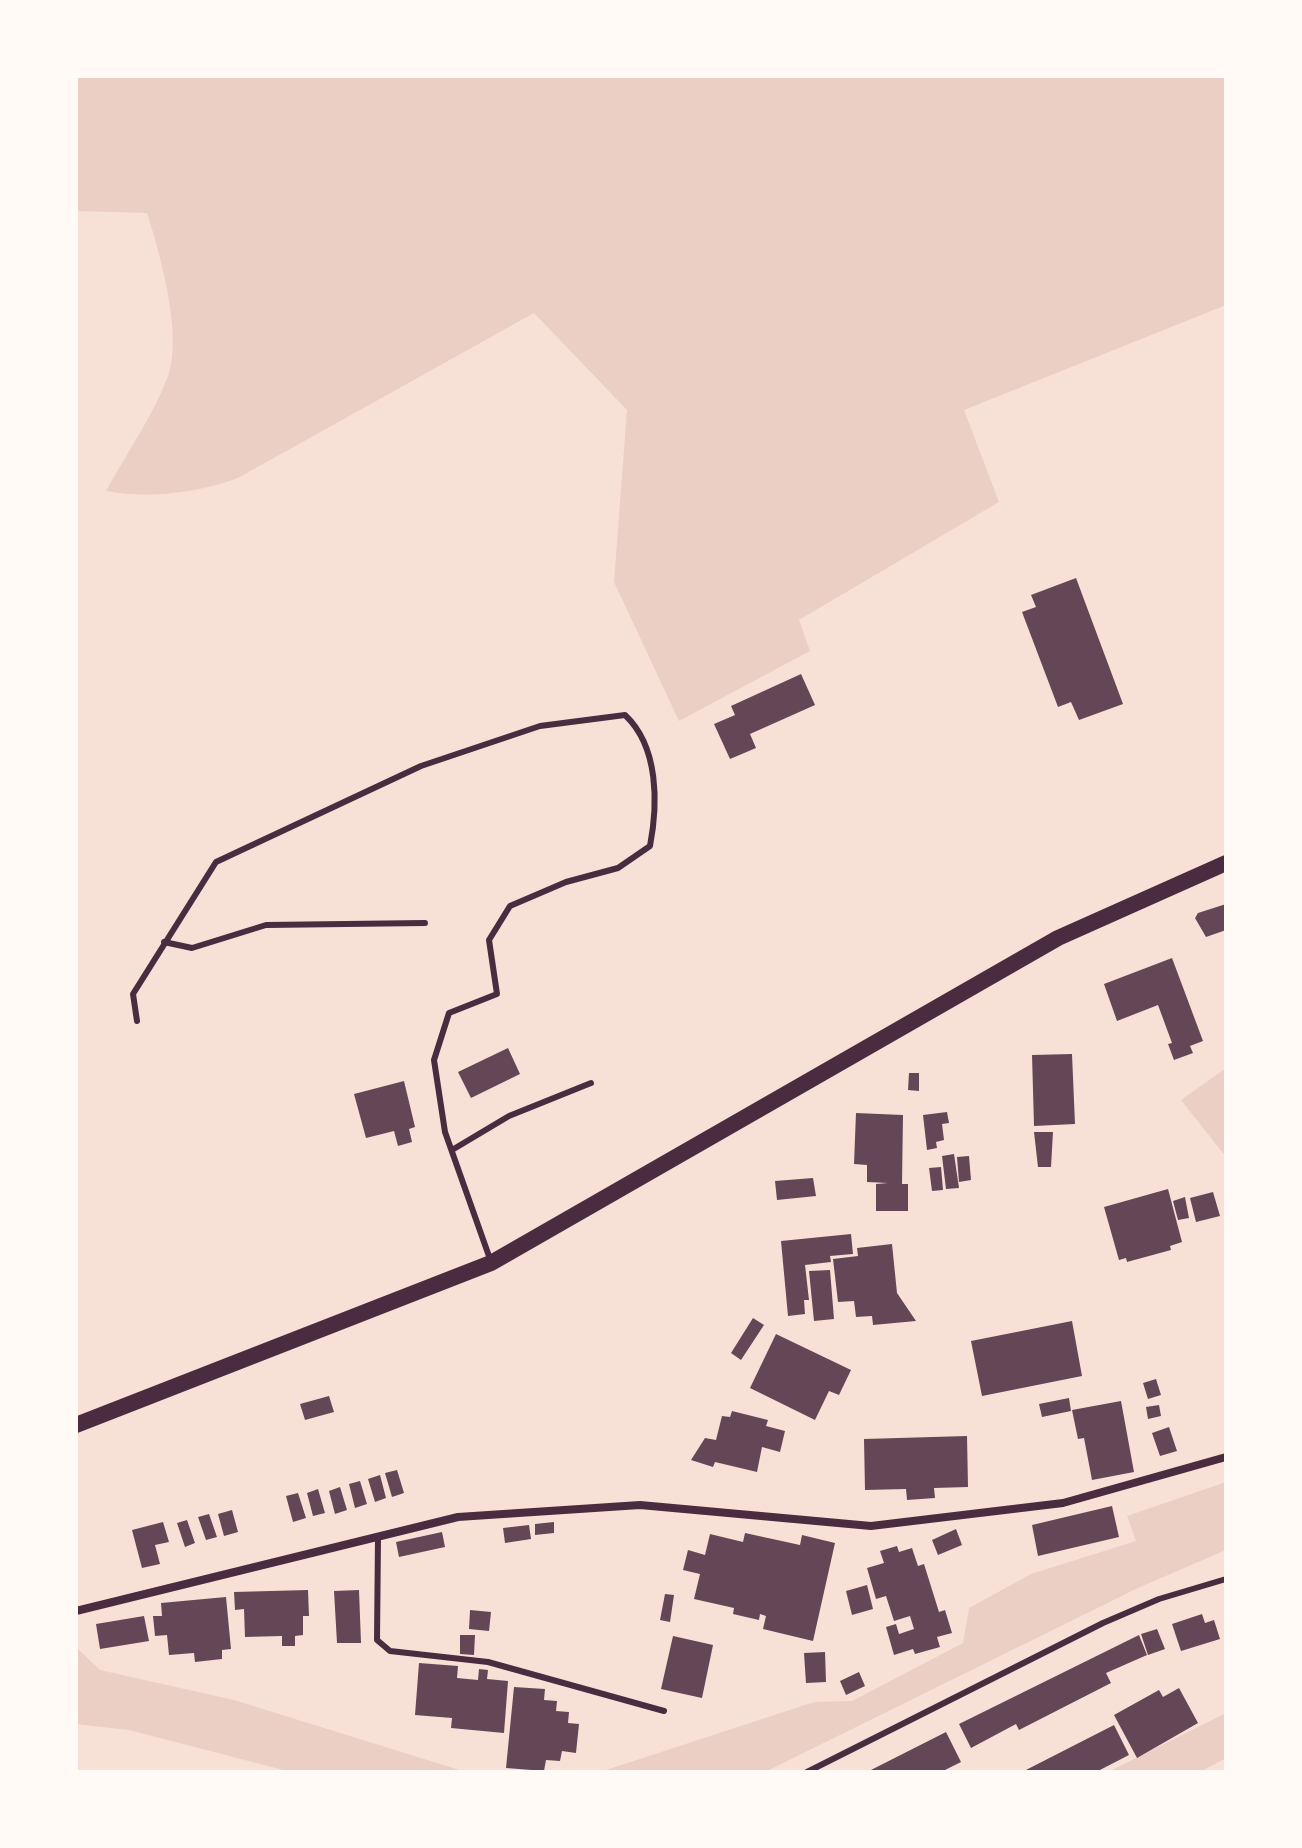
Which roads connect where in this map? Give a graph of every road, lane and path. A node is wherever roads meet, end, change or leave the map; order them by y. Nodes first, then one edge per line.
1 (1226, 863) edge
2 (425, 923) dead end
3 (164, 942) junction
4 (137, 1021) dead end
5 (591, 1083) dead end
6 (452, 1150) junction
7 (491, 1263) junction
8 (76, 1425) edge
9 (1226, 1457) edge
10 (378, 1538) junction
11 (1226, 1579) edge
12 (76, 1611) edge
13 (664, 1711) dead end
14 (807, 1772) edge

1 - 7 main road
2 - 3 lane
3 - 4 lane
3 - 6 lane
5 - 6 lane
6 - 7 lane
7 - 8 main road
9 - 10 street
10 - 12 street
10 - 13 lane
11 - 14 lane

